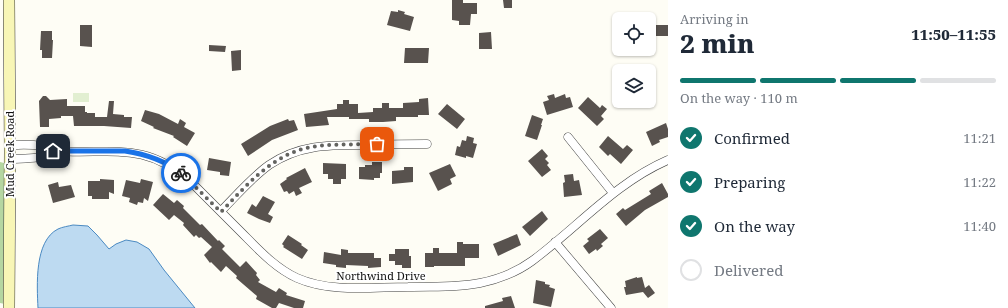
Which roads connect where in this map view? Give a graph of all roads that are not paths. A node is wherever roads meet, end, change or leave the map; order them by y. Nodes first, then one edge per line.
1 (9, 0) edge
2 (568, 138) dead end
3 (426, 144) dead end
4 (10, 145) junction
5 (53, 151) junction
6 (10, 159) junction
7 (668, 160) edge
8 (613, 193) junction
9 (221, 212) junction
10 (555, 242) junction
11 (9, 308) edge
12 (611, 308) edge

1 - 4 street, Mud Creek Road
2 - 8 street
3 - 9 street
4 - 5 street, Northwind Drive
4 - 6 street, Mud Creek Road
5 - 6 street, Northwind Drive
5 - 9 street, Northwind Drive
6 - 11 street, Mud Creek Road
7 - 8 street, Northwind Drive
8 - 10 street, Northwind Drive
9 - 10 street, Northwind Drive
10 - 12 street

